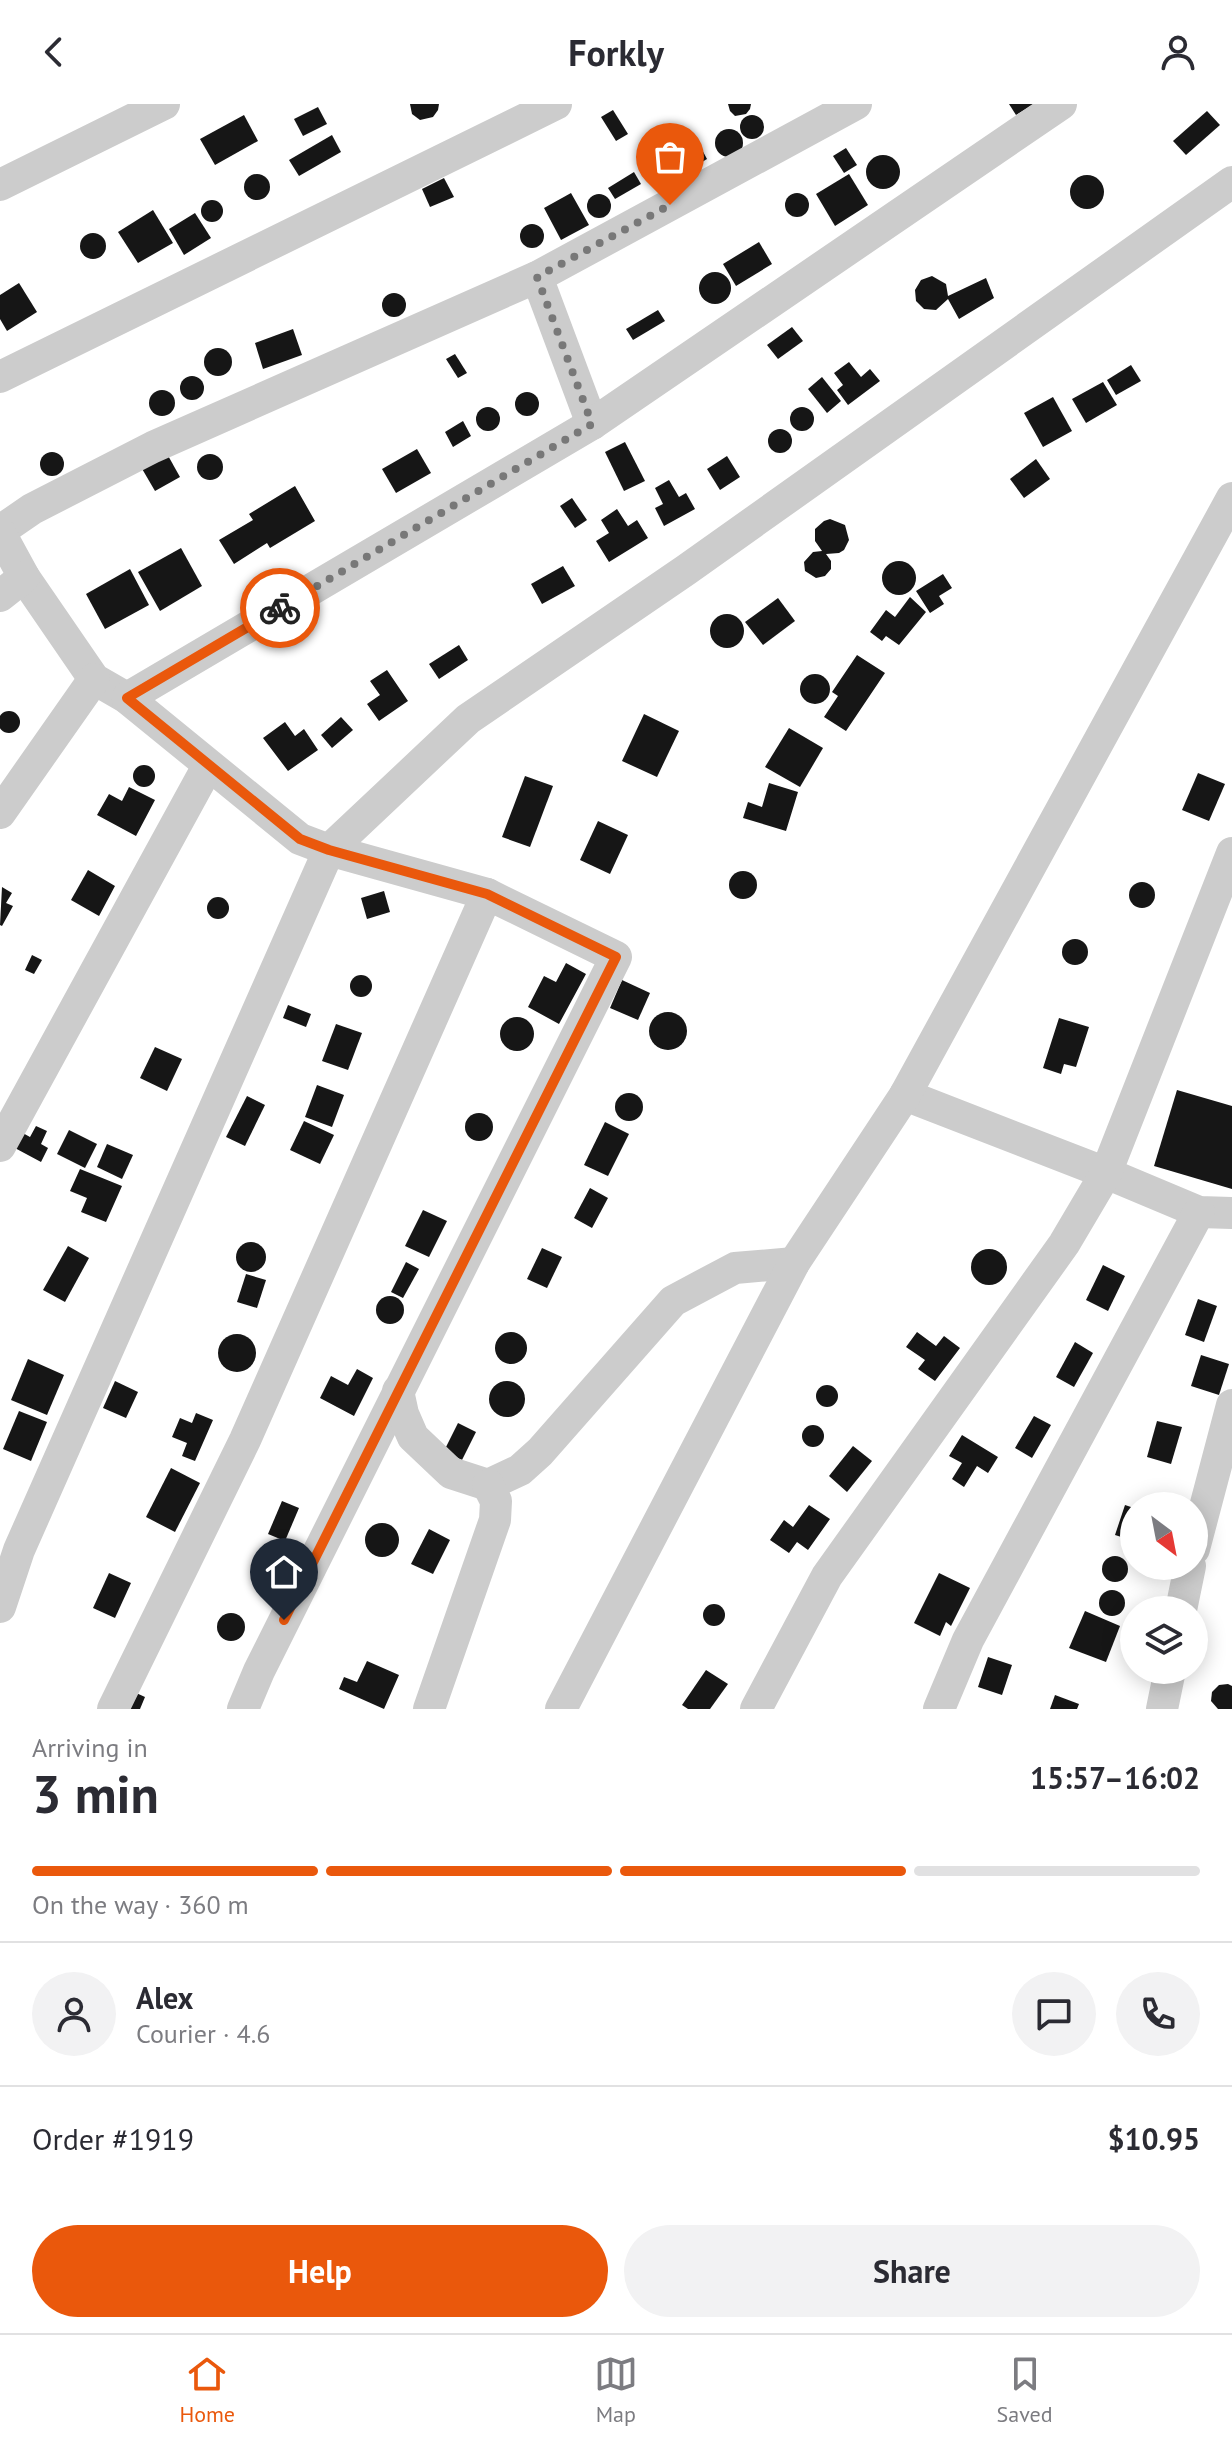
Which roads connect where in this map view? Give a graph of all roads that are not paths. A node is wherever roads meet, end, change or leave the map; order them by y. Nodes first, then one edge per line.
1 (164, 104) edge
2 (556, 104) edge
3 (856, 104) edge
4 (1061, 104) edge
5 (1232, 182) edge
6 (0, 185) edge
7 (537, 277) junction
8 (0, 377) edge
9 (592, 424) junction
10 (1232, 498) edge
11 (0, 532) edge
12 (12, 586) edge
13 (94, 679) junction
14 (127, 698) junction
15 (208, 766) junction
16 (0, 813) edge
17 (329, 850) junction
18 (1232, 853) edge
19 (487, 894) junction
20 (905, 1095) junction
21 (0, 1146) edge
22 (1106, 1173) junction
23 (1199, 1212) junction
24 (1232, 1213) edge
25 (794, 1263) junction
26 (398, 1391) junction
27 (1232, 1405) edge
28 (488, 1485) junction
29 (1208, 1496) edge
30 (0, 1607) edge
31 (1167, 1684) edge
32 (113, 1709) edge
33 (243, 1709) edge
34 (429, 1709) edge
35 (561, 1709) edge
36 (756, 1709) edge
37 (939, 1709) edge
38 (1162, 1709) edge

1 - 6 street
2 - 8 street
3 - 7 street
4 - 9 street
5 - 17 street
7 - 9 street
7 - 11 street
9 - 14 street
10 - 20 street
11 - 12 street
12 - 13 street
13 - 14 street
13 - 16 street
14 - 15 street
15 - 17 street
15 - 21 street
17 - 19 street
17 - 30 street
18 - 22 street
19 - 26 street
19 - 32 street
20 - 22 street
20 - 25 street
22 - 23 street
22 - 36 street
23 - 24 street
23 - 37 street
25 - 28 street
25 - 35 street
26 - 28 street
26 - 33 street
27 - 29 street
28 - 34 street
31 - 38 street

